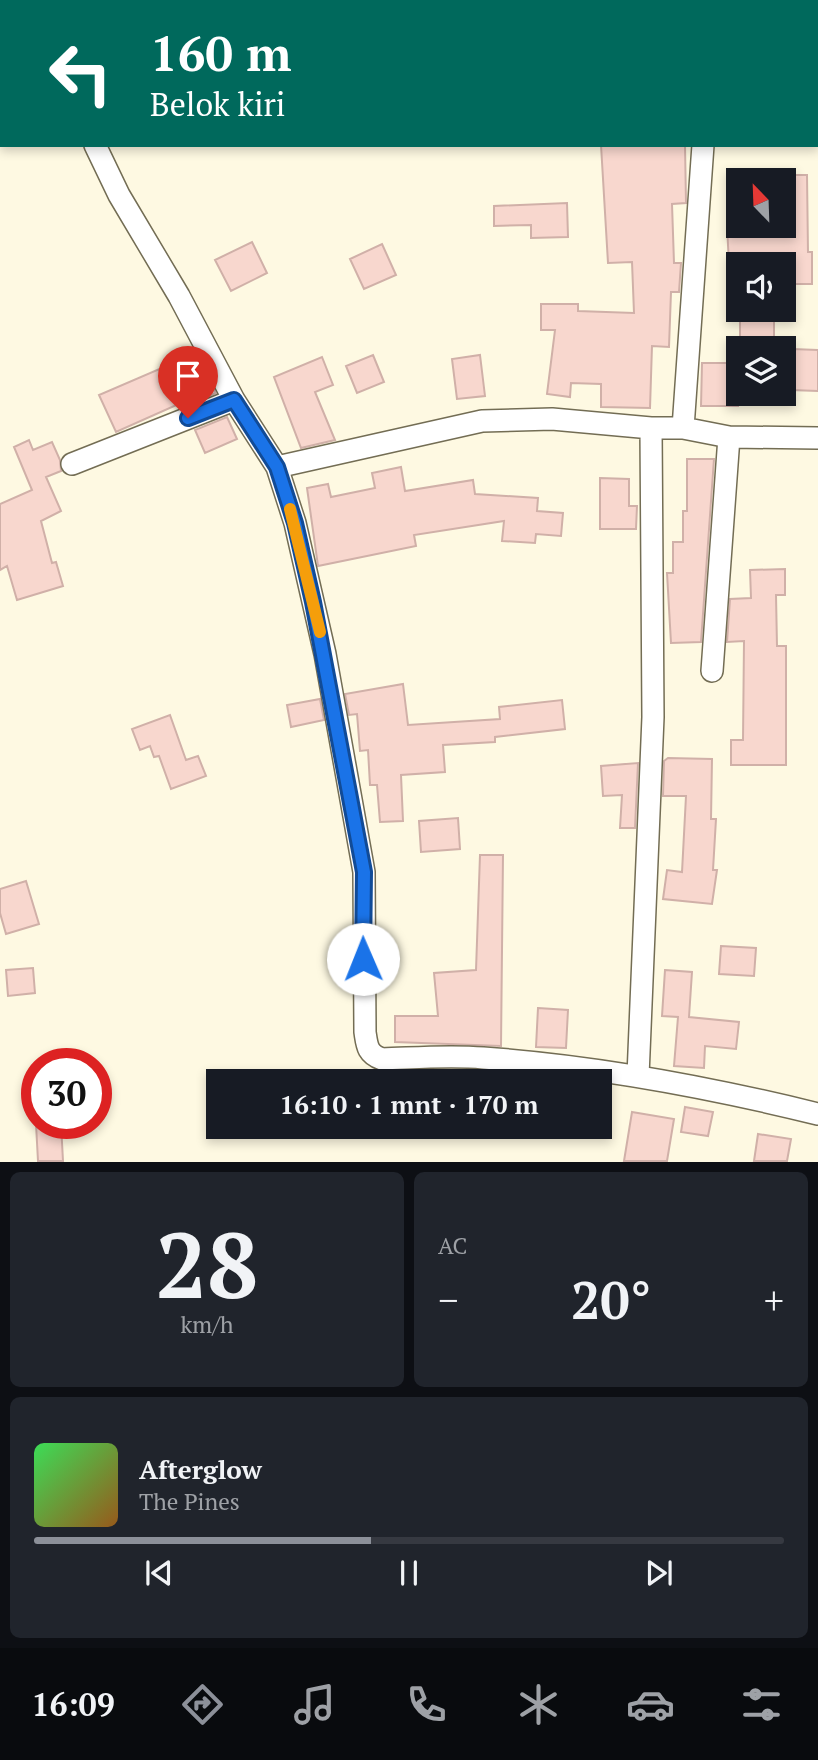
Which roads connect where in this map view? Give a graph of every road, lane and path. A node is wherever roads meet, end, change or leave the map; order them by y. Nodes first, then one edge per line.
1 (96, 147) edge
2 (703, 147) edge
3 (234, 400) junction
4 (651, 428) junction
5 (682, 428) junction
6 (729, 437) junction
7 (818, 438) edge
8 (72, 464) dead end
9 (277, 467) junction
10 (712, 671) dead end
11 (638, 1076) junction
12 (818, 1114) edge

1 - 3 street
2 - 5 street
3 - 8 street
3 - 9 street
4 - 5 street
4 - 9 street
4 - 11 street
5 - 6 street
6 - 7 street
6 - 10 street
9 - 11 street
11 - 12 street

